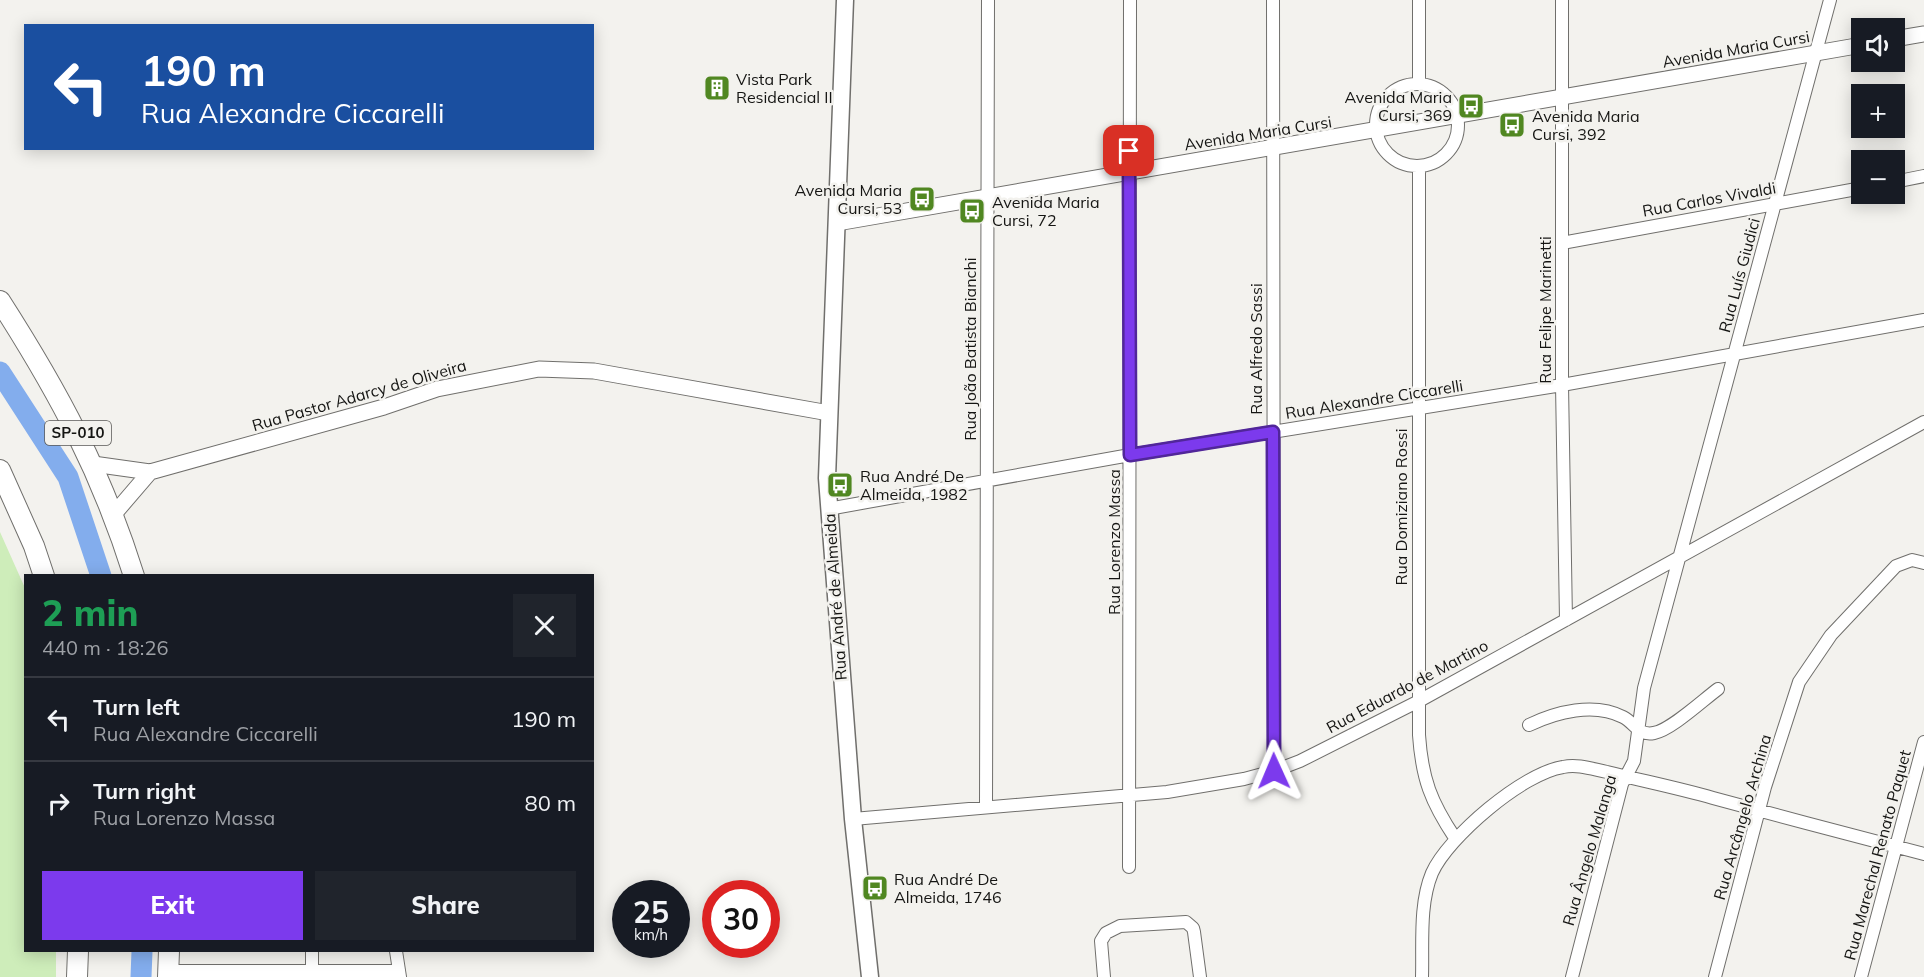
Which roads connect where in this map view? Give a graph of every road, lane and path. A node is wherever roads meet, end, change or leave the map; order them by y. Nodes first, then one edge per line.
1 (845, 0) edge
2 (988, 0) edge
3 (1130, 0) edge
4 (1273, 0) edge
5 (1419, 0) edge
6 (1562, 0) edge
7 (1830, 0) edge
8 (1924, 34) edge
9 (1905, 37) edge
10 (1851, 47) edge
11 (1815, 53) junction
12 (1419, 84) junction
13 (1562, 98) junction
14 (1458, 117) junction
15 (1377, 132) junction
16 (1273, 149) junction
17 (1419, 166) junction
18 (1129, 172) junction
19 (1924, 177) edge
20 (1905, 180) edge
21 (1851, 190) edge
22 (987, 197) junction
23 (1776, 203) junction
24 (837, 223) junction
25 (1562, 243) junction
26 (0, 301) edge
27 (1924, 320) edge
28 (1735, 352) junction
29 (1562, 385) junction
30 (1418, 409) junction
31 (829, 413) junction
32 (1924, 422) edge
33 (1273, 432) junction
34 (1130, 455) junction
35 (93, 464) junction
36 (0, 470) edge
37 (150, 472) junction
38 (987, 481) junction
39 (828, 509) junction
40 (114, 513) junction
41 (1680, 559) junction
42 (1924, 563) edge
43 (43, 574) edge
44 (133, 574) edge
45 (1566, 620) junction
46 (1718, 688) dead end
47 (1419, 701) junction
48 (1529, 725) dead end
49 (1637, 730) junction
50 (1924, 742) edge
51 (1274, 771) junction
52 (1628, 775) junction
53 (1130, 796) junction
54 (986, 806) junction
55 (1759, 810) junction
56 (853, 819) junction
57 (1455, 838) junction
58 (1896, 846) junction
59 (1924, 854) edge
60 (1129, 867) dead end
61 (78, 952) edge
62 (169, 952) edge
63 (312, 952) edge
64 (396, 952) edge
65 (312, 973) edge
66 (169, 974) edge
67 (229, 974) edge
68 (400, 974) edge
69 (77, 977) edge
70 (870, 977) edge
71 (1104, 977) edge
72 (1200, 977) edge
73 (1422, 977) edge
74 (1572, 977) edge
75 (1715, 977) edge
76 (1861, 977) edge

1 - 24 main road, Rua André de Almeida
2 - 22 street, Rua João Batista Bianchi
3 - 18 street, Rua Lorenzo Massa
4 - 16 street, Rua Alfredo Sassi
5 - 12 street
6 - 13 street, Rua Felipe Marinetti
7 - 11 street, Rua Luís Giudici
8 - 9 street
10 - 11 street, Avenida Maria Cursi
11 - 13 street, Avenida Maria Cursi
11 - 23 street, Rua Luís Giudici
12 - 14 street
12 - 15 street
13 - 14 street, Avenida Maria Cursi
13 - 25 street, Rua Felipe Marinetti
14 - 15 street, Avenida Maria Cursi
14 - 17 street
15 - 16 street, Avenida Maria Cursi
15 - 17 street
16 - 18 street, Avenida Maria Cursi
16 - 33 street, Rua Alfredo Sassi
17 - 30 street, Rua Domiziano Rossi
18 - 22 street, Avenida Maria Cursi
18 - 34 street, Rua Lorenzo Massa
19 - 20 street
21 - 23 street, Rua Carlos Vivaldi
22 - 24 street, Avenida Maria Cursi
22 - 38 street, Rua João Batista Bianchi
23 - 25 street, Rua Carlos Vivaldi
23 - 28 street, Rua Luís Giudici
24 - 31 main road, Rua André de Almeida
25 - 29 street, Rua Felipe Marinetti
26 - 35 highway, SP-010
27 - 28 street, Rua Alexandre Ciccarelli
28 - 29 street, Rua Alexandre Ciccarelli
28 - 41 street, Rua Luís Giudici
29 - 30 street, Rua Alexandre Ciccarelli
29 - 45 street, Rua Felipe Marinetti
30 - 33 street, Rua Alexandre Ciccarelli
30 - 47 street, Rua Domiziano Rossi
31 - 37 street, Rua Pastor Adarcy de Oliveira
31 - 39 main road, Rua André de Almeida
32 - 41 street, Rua Eduardo de Martino
33 - 34 street, Rua Alexandre Ciccarelli
33 - 51 street, Rua Alfredo Sassi
34 - 38 street, Rua Alexandre Ciccarelli
34 - 53 street, Rua Lorenzo Massa
35 - 37 street, Rua Pastor Adarcy de Oliveira
35 - 40 highway, SP-010
36 - 43 highway
37 - 40 street
38 - 39 street, Rua Alexandre Ciccarelli
38 - 54 street, Rua João Batista Bianchi
39 - 56 main road, Rua André de Almeida
40 - 44 highway, SP-010
41 - 45 street, Rua Eduardo de Martino
41 - 49 street, Rua Ângelo Malanga
42 - 55 street, Rua Arcângelo Archina
45 - 47 street, Rua Eduardo de Martino
46 - 49 street
47 - 51 street, Rua Eduardo de Martino
47 - 57 street, Rua Domiziano Rossi
48 - 49 street
49 - 52 street, Rua Ângelo Malanga
50 - 58 street, Rua Marechal Renato Paquet
51 - 53 street, Rua Eduardo de Martino
52 - 55 street
52 - 57 street
52 - 74 street, Rua Ângelo Malanga
53 - 54 street, Rua Eduardo de Martino
53 - 60 street, Rua Lorenzo Massa
54 - 56 street, Rua Eduardo de Martino
55 - 58 street
55 - 75 street, Rua Arcângelo Archina
56 - 70 main road, Rua André de Almeida
57 - 73 street
58 - 59 street
58 - 76 street, Rua Marechal Renato Paquet
61 - 69 highway
62 - 66 highway
63 - 65 street
64 - 68 street
65 - 67 street
65 - 68 street
66 - 67 street
71 - 72 street

